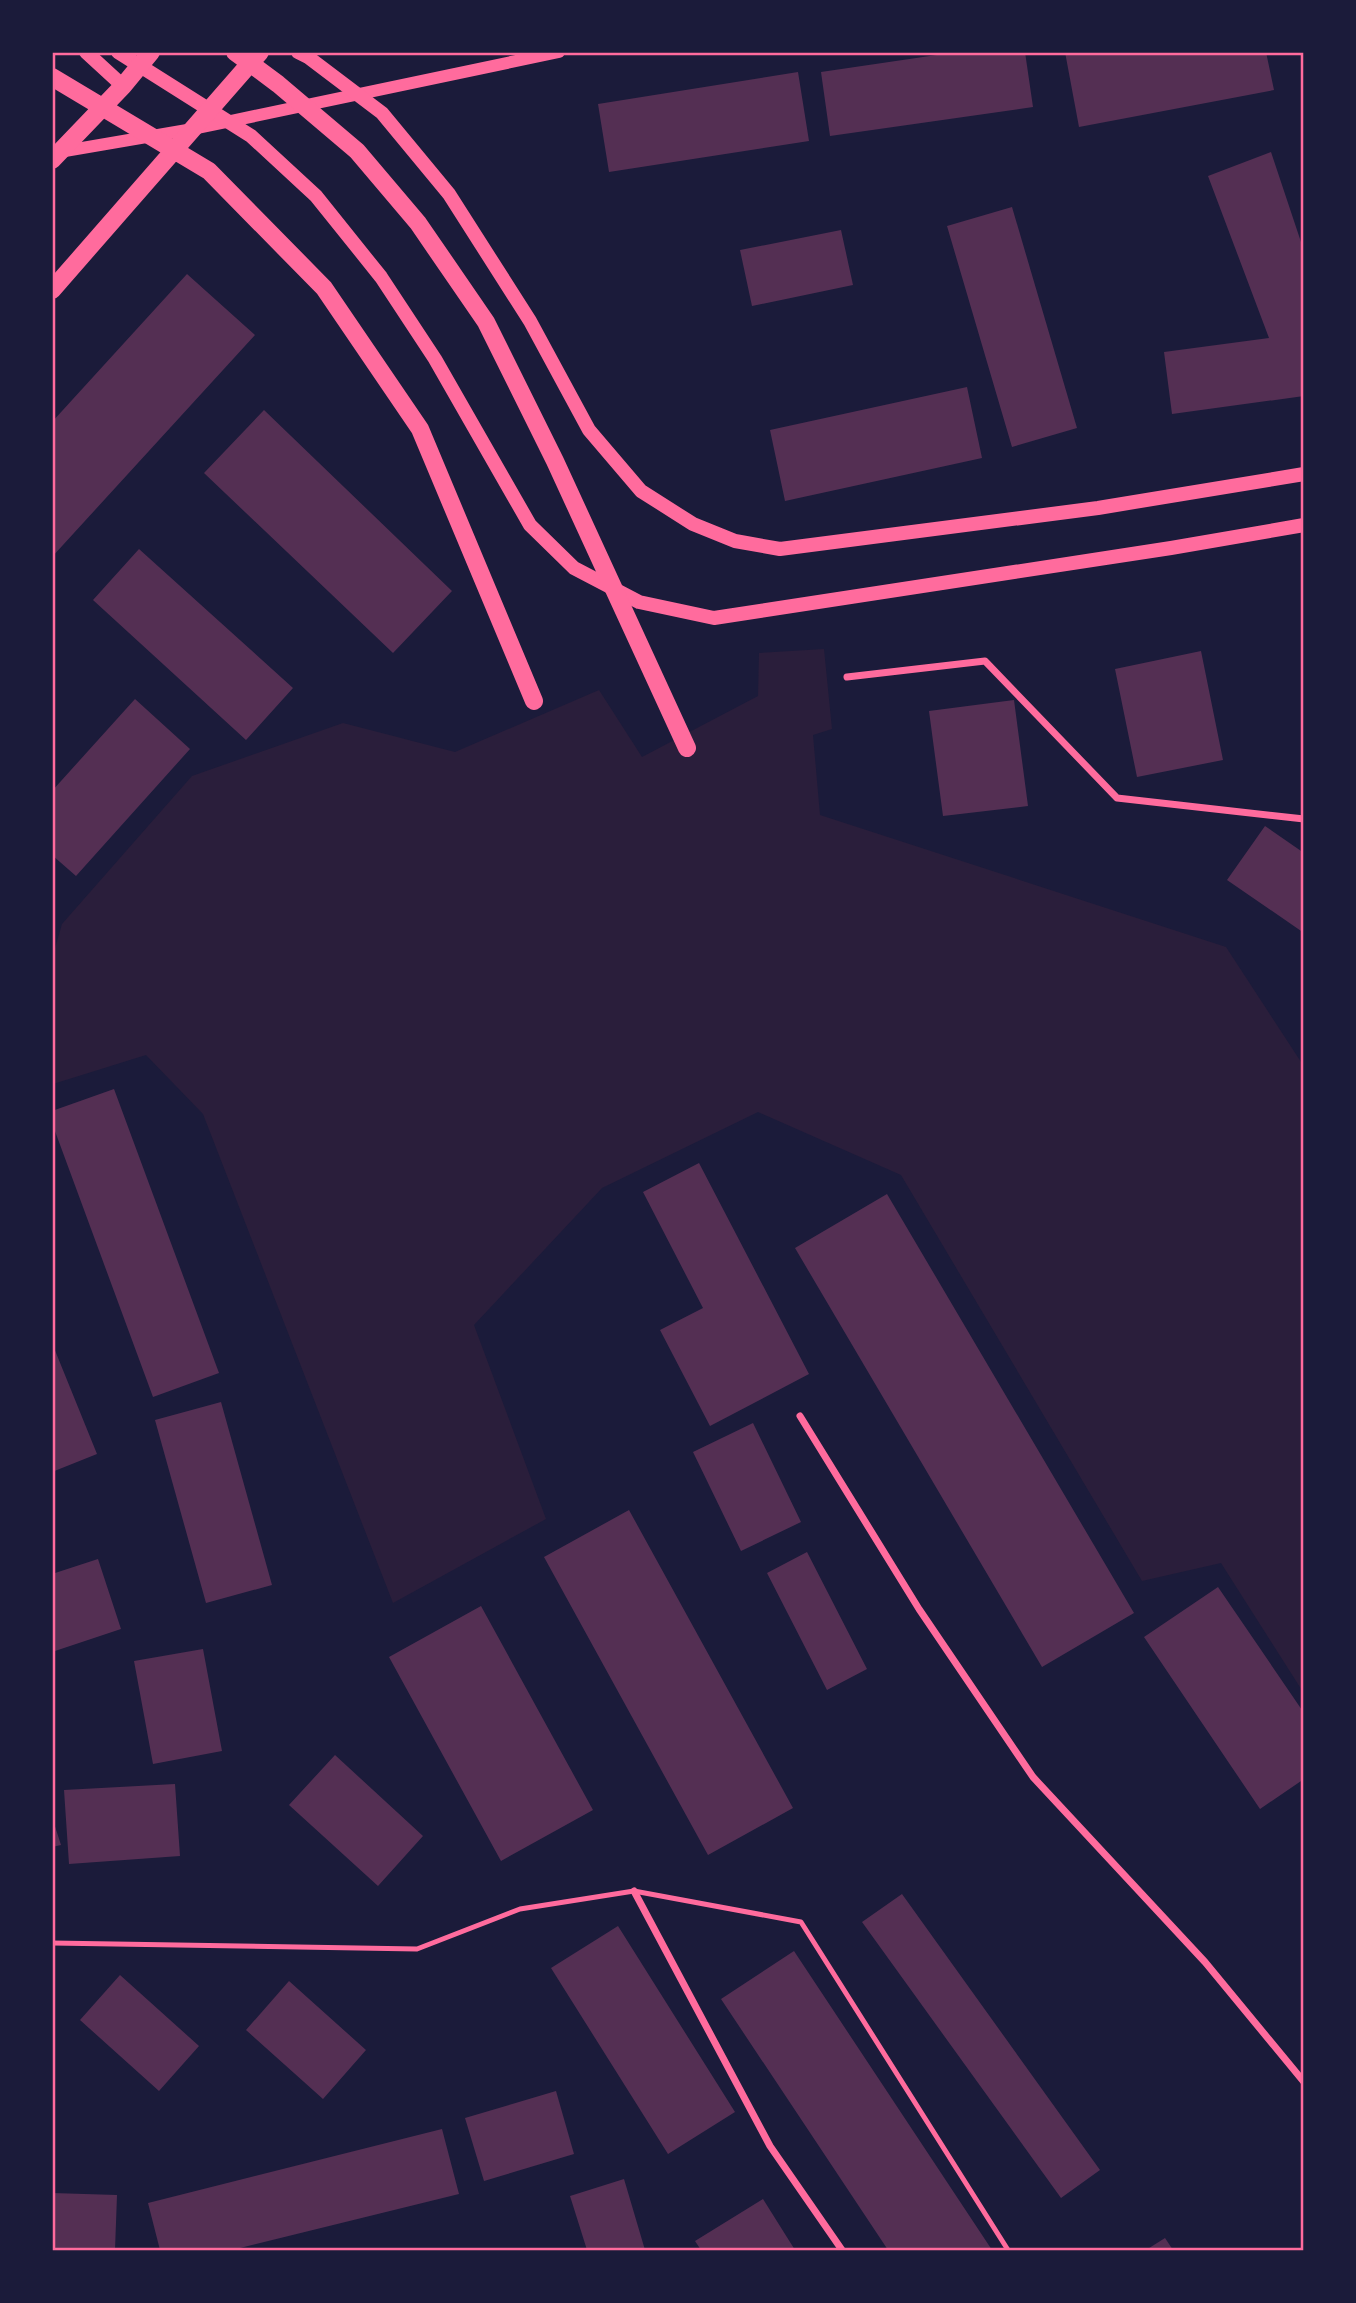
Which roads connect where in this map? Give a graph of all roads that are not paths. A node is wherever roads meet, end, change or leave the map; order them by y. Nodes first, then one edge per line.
1 (86, 52) edge
2 (118, 52) edge
3 (151, 52) edge
4 (235, 52) edge
5 (260, 52) edge
6 (298, 52) edge
7 (559, 52) edge
8 (52, 76) edge
9 (123, 86) junction
10 (193, 129) junction
11 (55, 152) edge
12 (52, 289) edge
13 (1304, 474) edge
14 (1304, 525) edge
15 (847, 677) dead end
16 (534, 701) dead end
17 (687, 748) dead end
18 (1304, 819) edge
19 (800, 1416) dead end
20 (634, 1891) junction
21 (52, 1943) edge
22 (1304, 2082) edge
23 (842, 2250) edge
24 (1008, 2250) edge

1 - 9 main road
2 - 14 main road
3 - 9 main road
4 - 17 main road
5 - 10 main road
6 - 13 main road
7 - 10 street
8 - 16 main road
9 - 11 main road
10 - 11 street
10 - 12 main road
15 - 18 street
19 - 22 street
20 - 21 lane
20 - 23 street
20 - 24 lane

